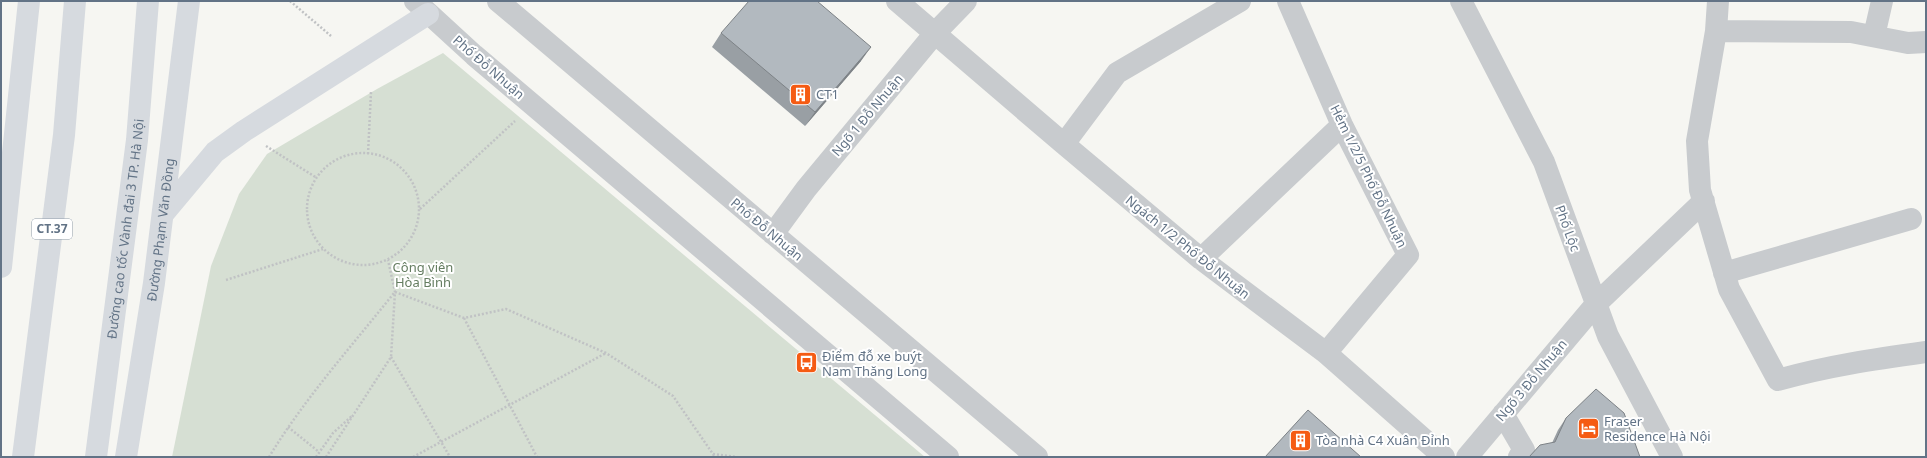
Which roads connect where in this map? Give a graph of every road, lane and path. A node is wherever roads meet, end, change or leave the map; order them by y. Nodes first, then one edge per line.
1 (29, 1) edge
2 (75, 1) edge
3 (148, 1) edge
4 (189, 1) edge
5 (290, 1) edge
6 (498, 1) edge
7 (897, 1) edge
8 (966, 1) edge
9 (1240, 1) edge
10 (1288, 1) edge
11 (1461, 1) edge
12 (1718, 1) edge
13 (1882, 1) edge
14 (422, 7) edge
15 (1716, 31) junction
16 (936, 32) junction
17 (331, 36) dead end
18 (1874, 36) junction
19 (1926, 42) edge
20 (371, 92) dead end
21 (533, 104) junction
22 (1342, 125) junction
23 (244, 131) junction
24 (1064, 144) junction
25 (368, 154) junction
26 (317, 178) junction
27 (1704, 201) junction
28 (420, 209) junction
29 (164, 213) junction
30 (1911, 219) dead end
31 (773, 234) junction
32 (323, 249) junction
33 (1201, 259) junction
34 (388, 260) junction
35 (1, 267) edge
36 (1724, 273) junction
37 (226, 280) dead end
38 (395, 292) junction
39 (1596, 304) junction
40 (464, 318) junction
41 (1926, 352) edge
42 (606, 353) junction
43 (1326, 353) junction
44 (391, 357) junction
45 (510, 405) junction
46 (358, 410) junction
47 (1503, 414) junction
48 (288, 427) junction
49 (441, 442) junction
50 (319, 452) junction
51 (712, 454) junction
52 (23, 457) edge
53 (96, 457) edge
54 (126, 457) edge
55 (269, 457) edge
56 (316, 457) edge
57 (326, 457) edge
58 (413, 457) edge
59 (450, 457) edge
60 (537, 457) edge
61 (715, 457) edge
62 (737, 457) edge
63 (948, 457) edge
64 (1037, 457) edge
65 (1444, 457) edge
66 (1467, 457) edge
67 (1518, 457) edge
68 (1672, 457) edge

1 - 35 main road
2 - 52 main road, CT.37
3 - 53 main road, Đường cao tốc Vành đai 3 TP. Hà Nội
4 - 29 main road, Đường Phạm Văn Đồng
5 - 17 path
6 - 31 street, Phố Đỗ Nhuận
7 - 16 street, Ngách 1/2 Phố Đỗ Nhuận
8 - 16 street, Ngõ 1 Đỗ Nhuận
9 - 24 street
10 - 22 street, Hẻm 1/2/5 Phố Đỗ Nhuận
11 - 39 street, Phố Lộc
12 - 15 street
13 - 18 street
14 - 21 street, Phố Đỗ Nhuận
14 - 23 main road
15 - 18 street
15 - 27 street
16 - 24 street, Ngách 1/2 Phố Đỗ Nhuận
16 - 31 street, Ngõ 1 Đỗ Nhuận
18 - 19 street
20 - 25 path
21 - 28 path
21 - 63 street, Phố Đỗ Nhuận
22 - 33 street
22 - 43 street, Hẻm 1/2/5 Phố Đỗ Nhuận
23 - 26 path
23 - 29 main road
24 - 33 street, Ngách 1/2 Phố Đỗ Nhuận
25 - 26 path
25 - 28 path
26 - 32 path
27 - 36 street
27 - 39 street, Ngõ 3 Đỗ Nhuận
28 - 34 path
29 - 54 main road, Đường Phạm Văn Đồng
30 - 36 street
31 - 64 street, Phố Đỗ Nhuận
32 - 34 path
32 - 37 path
33 - 43 street, Ngách 1/2 Phố Đỗ Nhuận
34 - 38 path
36 - 41 street
38 - 40 path
38 - 44 path
38 - 48 path
39 - 47 street, Ngõ 3 Đỗ Nhuận
39 - 68 street, Phố Lộc
40 - 42 path
40 - 45 path
42 - 45 path
42 - 51 path
43 - 65 street, Ngách 1/2 Phố Đỗ Nhuận
44 - 46 path
44 - 49 path
45 - 49 path
45 - 60 path
46 - 50 path
46 - 57 path
47 - 66 street, Ngõ 3 Đỗ Nhuận
47 - 67 street
48 - 50 path
48 - 55 path
49 - 58 path
49 - 59 path
50 - 56 path
51 - 61 path
51 - 62 path

